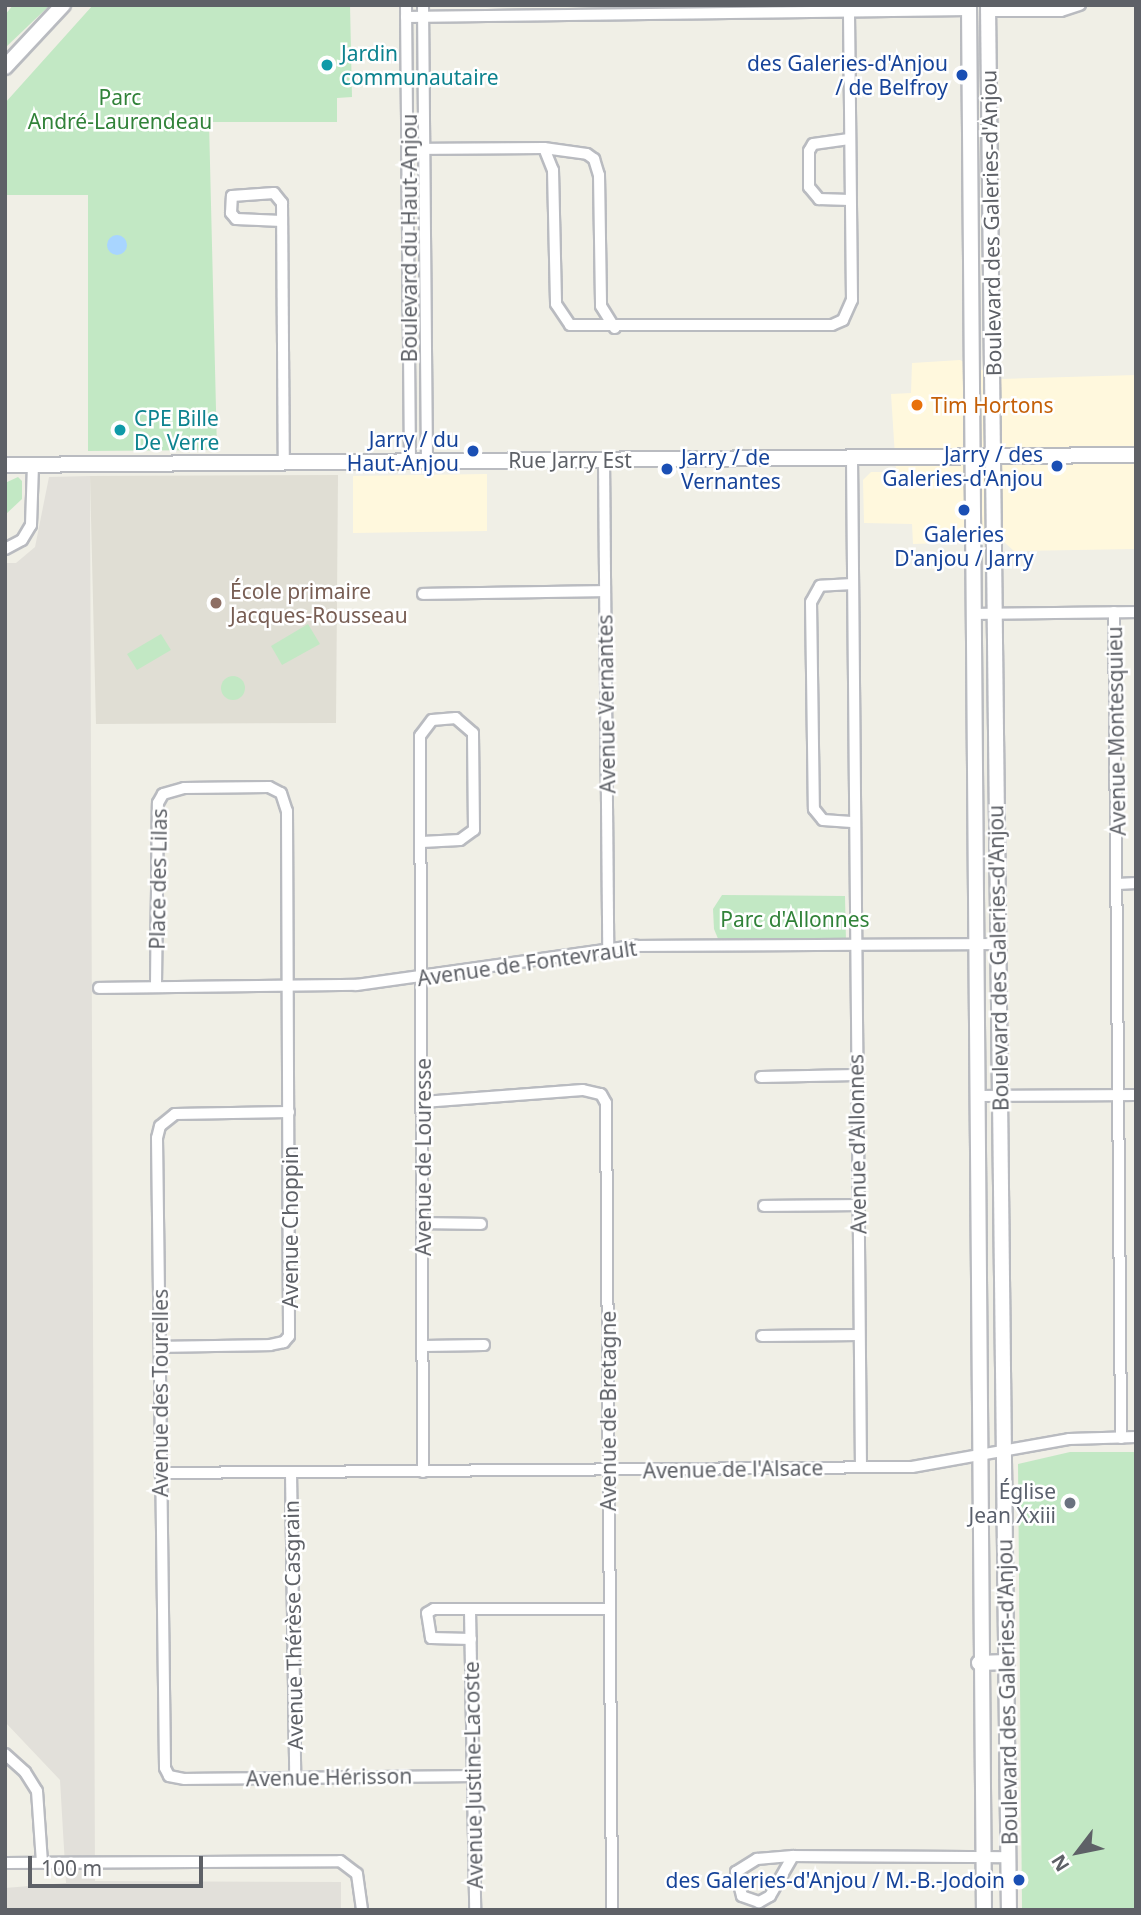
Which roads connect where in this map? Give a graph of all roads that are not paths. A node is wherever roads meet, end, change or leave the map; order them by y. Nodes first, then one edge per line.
1 (63, 5) edge
2 (423, 5) edge
3 (1080, 5) edge
4 (969, 8) edge
5 (988, 8) edge
6 (849, 9) edge
7 (406, 11) edge
8 (423, 17) junction
9 (7, 63) edge
10 (849, 139) junction
11 (544, 148) junction
12 (408, 149) junction
13 (425, 149) junction
14 (850, 200) junction
15 (282, 221) junction
16 (615, 328) junction
17 (1136, 455) edge
18 (993, 456) junction
19 (852, 457) junction
20 (973, 457) junction
21 (410, 460) junction
22 (427, 460) junction
23 (604, 460) junction
24 (284, 462) junction
25 (33, 464) junction
26 (5, 465) edge
27 (5, 549) edge
28 (853, 583) junction
29 (605, 592) junction
30 (423, 594) dead end
31 (1114, 612) junction
32 (1136, 612) edge
33 (974, 614) junction
34 (994, 614) junction
35 (855, 822) junction
36 (422, 842) junction
37 (1136, 883) edge
38 (1118, 884) junction
39 (976, 944) junction
40 (997, 944) junction
41 (855, 945) junction
42 (608, 948) junction
43 (422, 978) junction
44 (156, 985) junction
45 (288, 985) junction
46 (99, 988) dead end
47 (856, 1075) junction
48 (761, 1077) dead end
49 (1136, 1095) edge
50 (978, 1096) junction
51 (999, 1096) junction
52 (1119, 1096) junction
53 (423, 1102) junction
54 (289, 1112) junction
55 (858, 1205) junction
56 (764, 1206) dead end
57 (423, 1223) junction
58 (481, 1224) dead end
59 (859, 1335) junction
60 (762, 1336) dead end
61 (484, 1345) dead end
62 (424, 1346) junction
63 (160, 1347) junction
64 (1136, 1437) edge
65 (1121, 1438) junction
66 (1002, 1452) junction
67 (980, 1456) junction
68 (861, 1466) junction
69 (609, 1471) junction
70 (290, 1472) junction
71 (423, 1472) junction
72 (160, 1474) junction
73 (608, 1609) junction
74 (470, 1610) junction
75 (471, 1639) junction
76 (1007, 1662) junction
77 (979, 1663) junction
78 (5, 1754) edge
79 (474, 1776) junction
80 (295, 1777) junction
81 (185, 1779) joint
82 (793, 1856) junction
83 (983, 1857) junction
84 (1009, 1857) junction
85 (42, 1862) junction
86 (5, 1863) edge
87 (362, 1910) edge
88 (475, 1910) edge
89 (612, 1910) edge
90 (984, 1910) edge
91 (1009, 1910) edge

1 - 9 street
2 - 8 street, Boulevard du Haut-Anjou
3 - 5 street
4 - 6 street
4 - 20 street, Boulevard des Galeries-d'Anjou
5 - 18 street, Boulevard des Galeries-d'Anjou
6 - 8 street
6 - 10 street
7 - 8 street, Boulevard du Haut-Anjou
7 - 12 street, Boulevard du Haut-Anjou
8 - 13 street, Boulevard du Haut-Anjou
10 - 14 street
10 - 14 street
11 - 13 street
11 - 16 street
11 - 16 street
12 - 13 street
12 - 21 street, Boulevard du Haut-Anjou
13 - 22 street, Boulevard du Haut-Anjou
14 - 16 street
15 - 15 street
15 - 24 street
17 - 18 street, Rue Jarry Est
18 - 20 street, Rue Jarry Est
18 - 34 street, Boulevard des Galeries-d'Anjou
19 - 20 street, Rue Jarry Est
19 - 23 street, Rue Jarry Est
19 - 28 street, Avenue d'Allonnes
20 - 33 street, Boulevard des Galeries-d'Anjou
21 - 22 street, Rue Jarry Est
21 - 24 street, Rue Jarry Est
22 - 23 street, Rue Jarry Est
23 - 29 street, Avenue Vernantes
24 - 25 street, Rue Jarry Est
25 - 26 street, Rue Jarry Est
25 - 27 street
28 - 35 street, Avenue d'Allonnes
28 - 35 street
29 - 30 street
29 - 42 street, Avenue Vernantes
31 - 32 street
31 - 34 street
31 - 38 street, Avenue Montesquieu
33 - 34 street
33 - 39 street, Boulevard des Galeries-d'Anjou
34 - 40 street, Boulevard des Galeries-d'Anjou
35 - 41 street, Avenue d'Allonnes
36 - 36 street, Avenue de Louresse
36 - 43 street, Avenue de Louresse
37 - 38 street
38 - 52 street, Avenue Montesquieu
39 - 40 street, Avenue de Fontevrault
39 - 41 street, Avenue de Fontevrault
39 - 50 street, Boulevard des Galeries-d'Anjou
40 - 51 street, Boulevard des Galeries-d'Anjou
41 - 42 street, Avenue de Fontevrault
41 - 47 street, Avenue d'Allonnes
42 - 43 street, Avenue de Fontevrault
43 - 45 street, Avenue de Fontevrault
43 - 53 street, Avenue de Louresse
44 - 45 street, Avenue de Fontevrault
44 - 45 street, Place des Lilas
44 - 46 street, Avenue de Fontevrault
45 - 54 street, Avenue Choppin
47 - 48 street
47 - 55 street, Avenue d'Allonnes
49 - 52 street
50 - 51 street
50 - 67 street, Boulevard des Galeries-d'Anjou
51 - 52 street
51 - 66 street, Boulevard des Galeries-d'Anjou
52 - 65 street, Avenue Montesquieu
53 - 57 street, Avenue de Louresse
53 - 69 street, Avenue de Bretagne
54 - 63 street, Avenue des Tourelles
54 - 63 street, Avenue Choppin
55 - 56 street
55 - 59 street, Avenue d'Allonnes
57 - 58 street
57 - 62 street, Avenue de Louresse
59 - 60 street
59 - 68 street, Avenue d'Allonnes
61 - 62 street
62 - 71 street, Avenue de Louresse
63 - 72 street, Avenue des Tourelles
64 - 65 street, Avenue de l'Alsace
65 - 66 street, Avenue de l'Alsace
66 - 67 street, Avenue de l'Alsace
66 - 76 street, Boulevard des Galeries-d'Anjou
67 - 68 street, Avenue de l'Alsace
67 - 77 street, Boulevard des Galeries-d'Anjou
68 - 69 street, Avenue de l'Alsace
69 - 71 street, Avenue de l'Alsace
69 - 73 street, Avenue de Bretagne
70 - 71 street, Avenue de l'Alsace
70 - 72 street, Avenue de l'Alsace
70 - 80 street, Avenue Thérèse Casgrain
72 - 81 street, Avenue des Tourelles
73 - 74 street, Avenue Justine-Lacoste
73 - 89 street, Avenue de Bretagne
74 - 75 street, Avenue Justine-Lacoste
74 - 75 street, Avenue Justine-Lacoste
75 - 79 street, Avenue Justine-Lacoste
76 - 77 street
76 - 84 street, Boulevard des Galeries-d'Anjou
77 - 83 street, Boulevard des Galeries-d'Anjou
78 - 85 street
79 - 80 street, Avenue Hérisson
79 - 88 street, Avenue Justine-Lacoste
80 - 81 street, Avenue Hérisson
82 - 82 street
82 - 83 street
83 - 84 street
83 - 90 street, Boulevard des Galeries-d'Anjou
84 - 91 street, Boulevard des Galeries-d'Anjou
85 - 86 street
85 - 87 street

